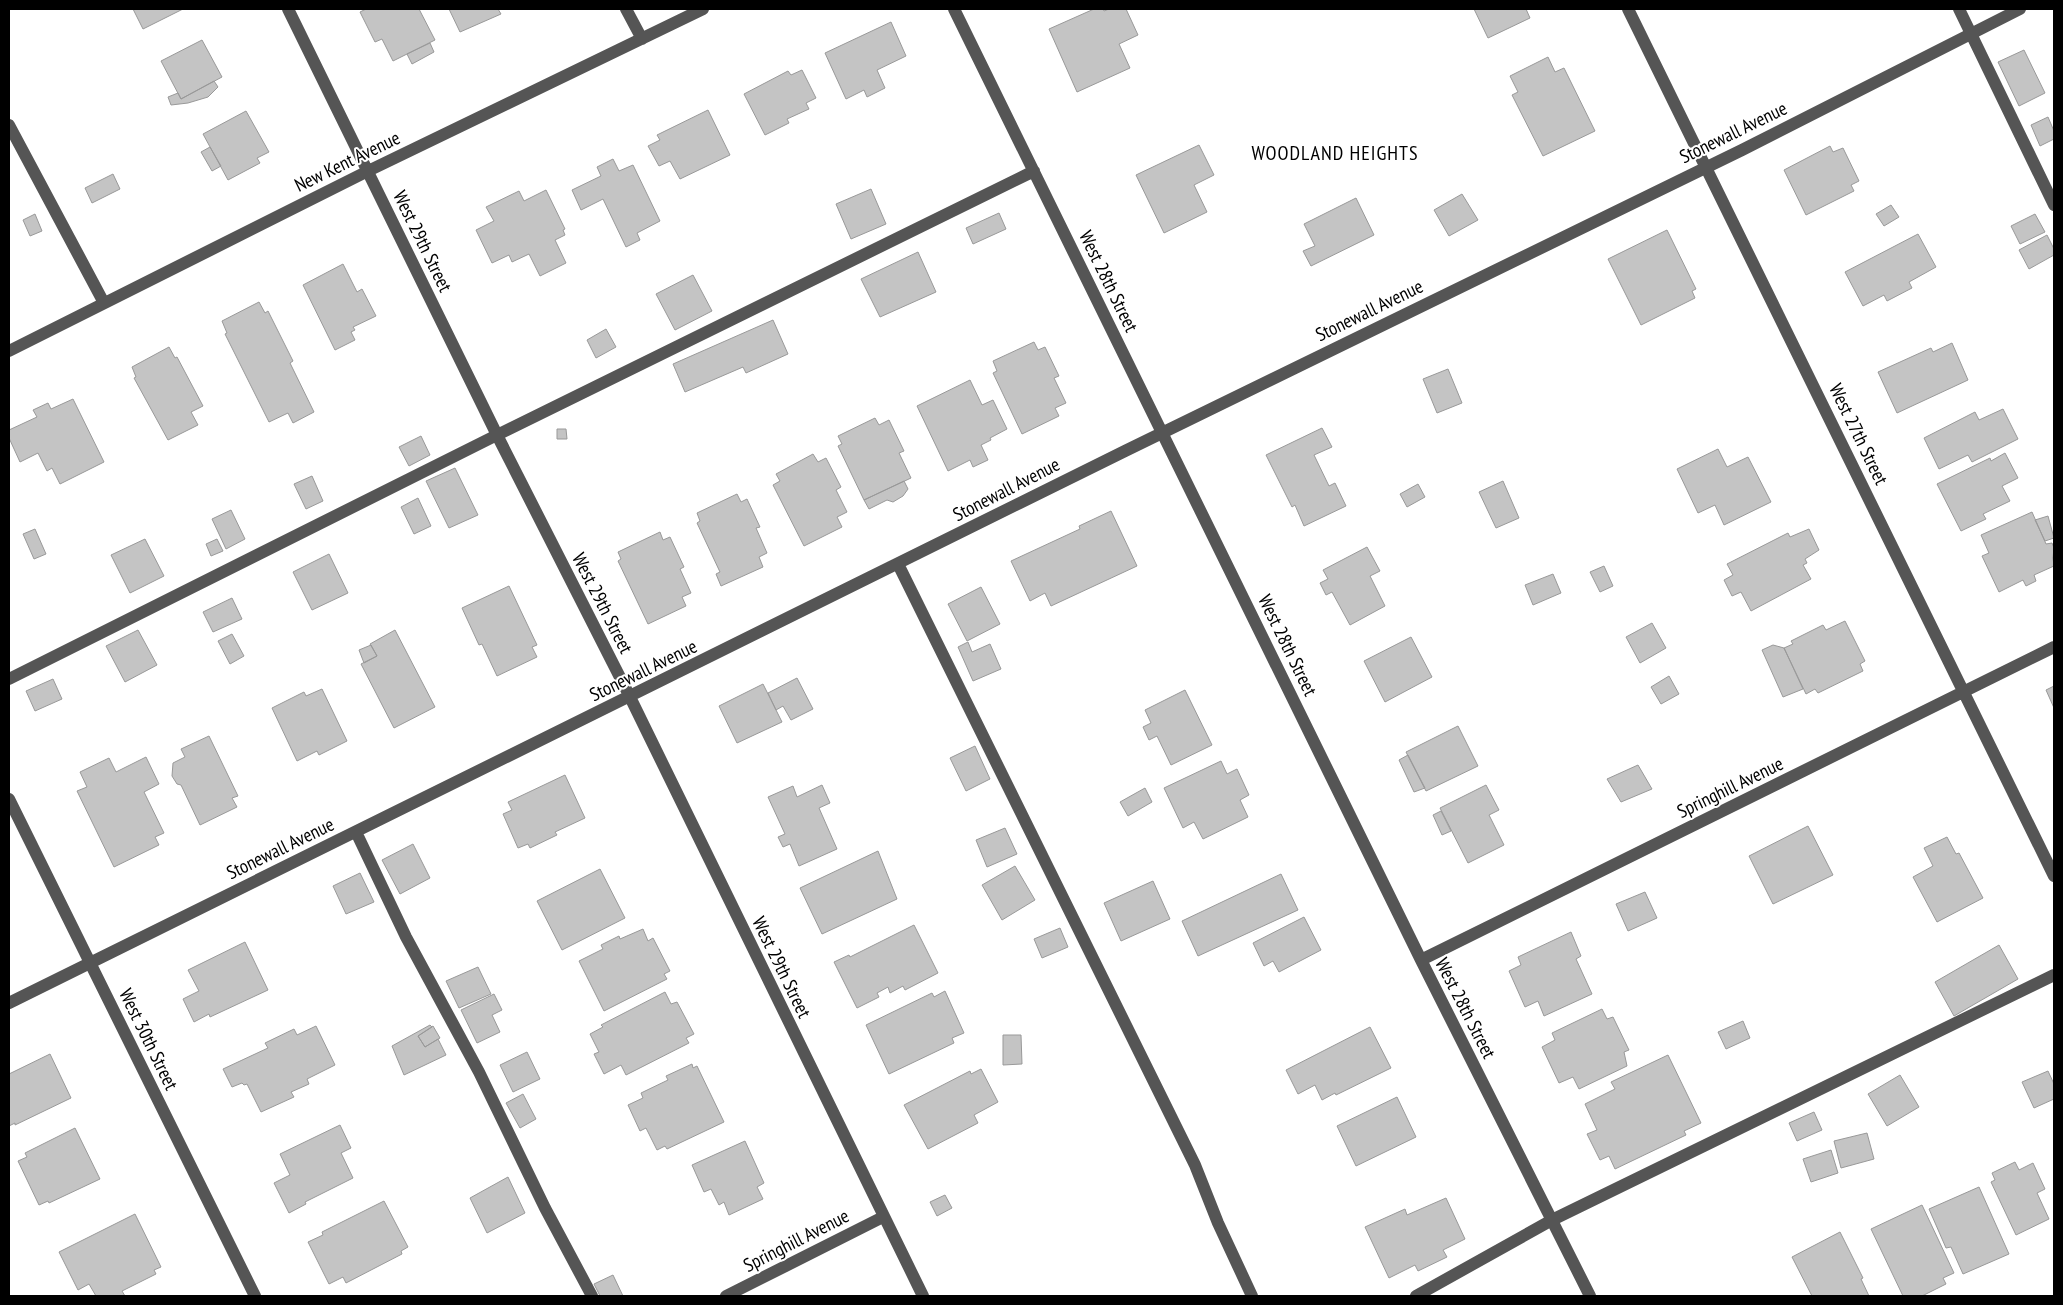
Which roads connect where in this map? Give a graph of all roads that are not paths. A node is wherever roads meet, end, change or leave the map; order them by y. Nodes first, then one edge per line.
1 (288, 9) edge
2 (626, 9) edge
3 (703, 9) edge
4 (954, 9) edge
5 (1628, 9) edge
6 (1959, 9) edge
7 (2020, 9) edge
8 (1970, 34) junction
9 (642, 39) junction
10 (9, 125) edge
11 (1706, 166) junction
12 (368, 171) junction
13 (1034, 171) junction
14 (2054, 204) edge
15 (104, 304) junction
16 (9, 351) edge
17 (1163, 432) junction
18 (497, 435) junction
19 (898, 564) junction
20 (2054, 647) edge
21 (9, 679) edge
22 (1965, 692) junction
23 (630, 697) junction
24 (9, 798) edge
25 (356, 832) junction
26 (2054, 876) edge
27 (1421, 960) junction
28 (91, 962) junction
29 (2054, 975) edge
30 (9, 1003) edge
31 (883, 1217) junction
32 (1552, 1220) junction
33 (255, 1296) edge
34 (592, 1296) edge
35 (726, 1296) edge
36 (923, 1296) edge
37 (1252, 1296) edge
38 (1416, 1296) edge
39 (1590, 1296) edge

1 - 12 street, West 29th Street
2 - 9 street
3 - 9 street, New Kent Avenue
4 - 13 street, West 28th Street
5 - 11 street, West 27th Street
6 - 8 street
7 - 8 street, Stonewall Avenue
8 - 11 street, Stonewall Avenue
8 - 14 street
9 - 12 street, New Kent Avenue
10 - 15 street
11 - 17 street, Stonewall Avenue
11 - 22 street, West 27th Street
12 - 15 street, New Kent Avenue
12 - 18 street, West 29th Street
13 - 17 street, West 28th Street
13 - 18 street
15 - 16 street, New Kent Avenue
17 - 19 street, Stonewall Avenue
17 - 27 street, West 28th Street
18 - 21 street
18 - 23 street, West 29th Street
19 - 23 street, Stonewall Avenue
19 - 37 street
20 - 22 street, Springhill Avenue
22 - 26 street, West 27th Street
22 - 27 street, Springhill Avenue
23 - 25 street, Stonewall Avenue
23 - 31 street, West 29th Street
24 - 28 street, West 30th Street
25 - 28 street, Stonewall Avenue
25 - 34 street
27 - 32 street, West 28th Street
28 - 30 street, Stonewall Avenue
28 - 33 street, West 30th Street
29 - 32 street
31 - 35 street, Springhill Avenue
31 - 36 street, West 29th Street
32 - 38 street
32 - 39 street, West 28th Street

